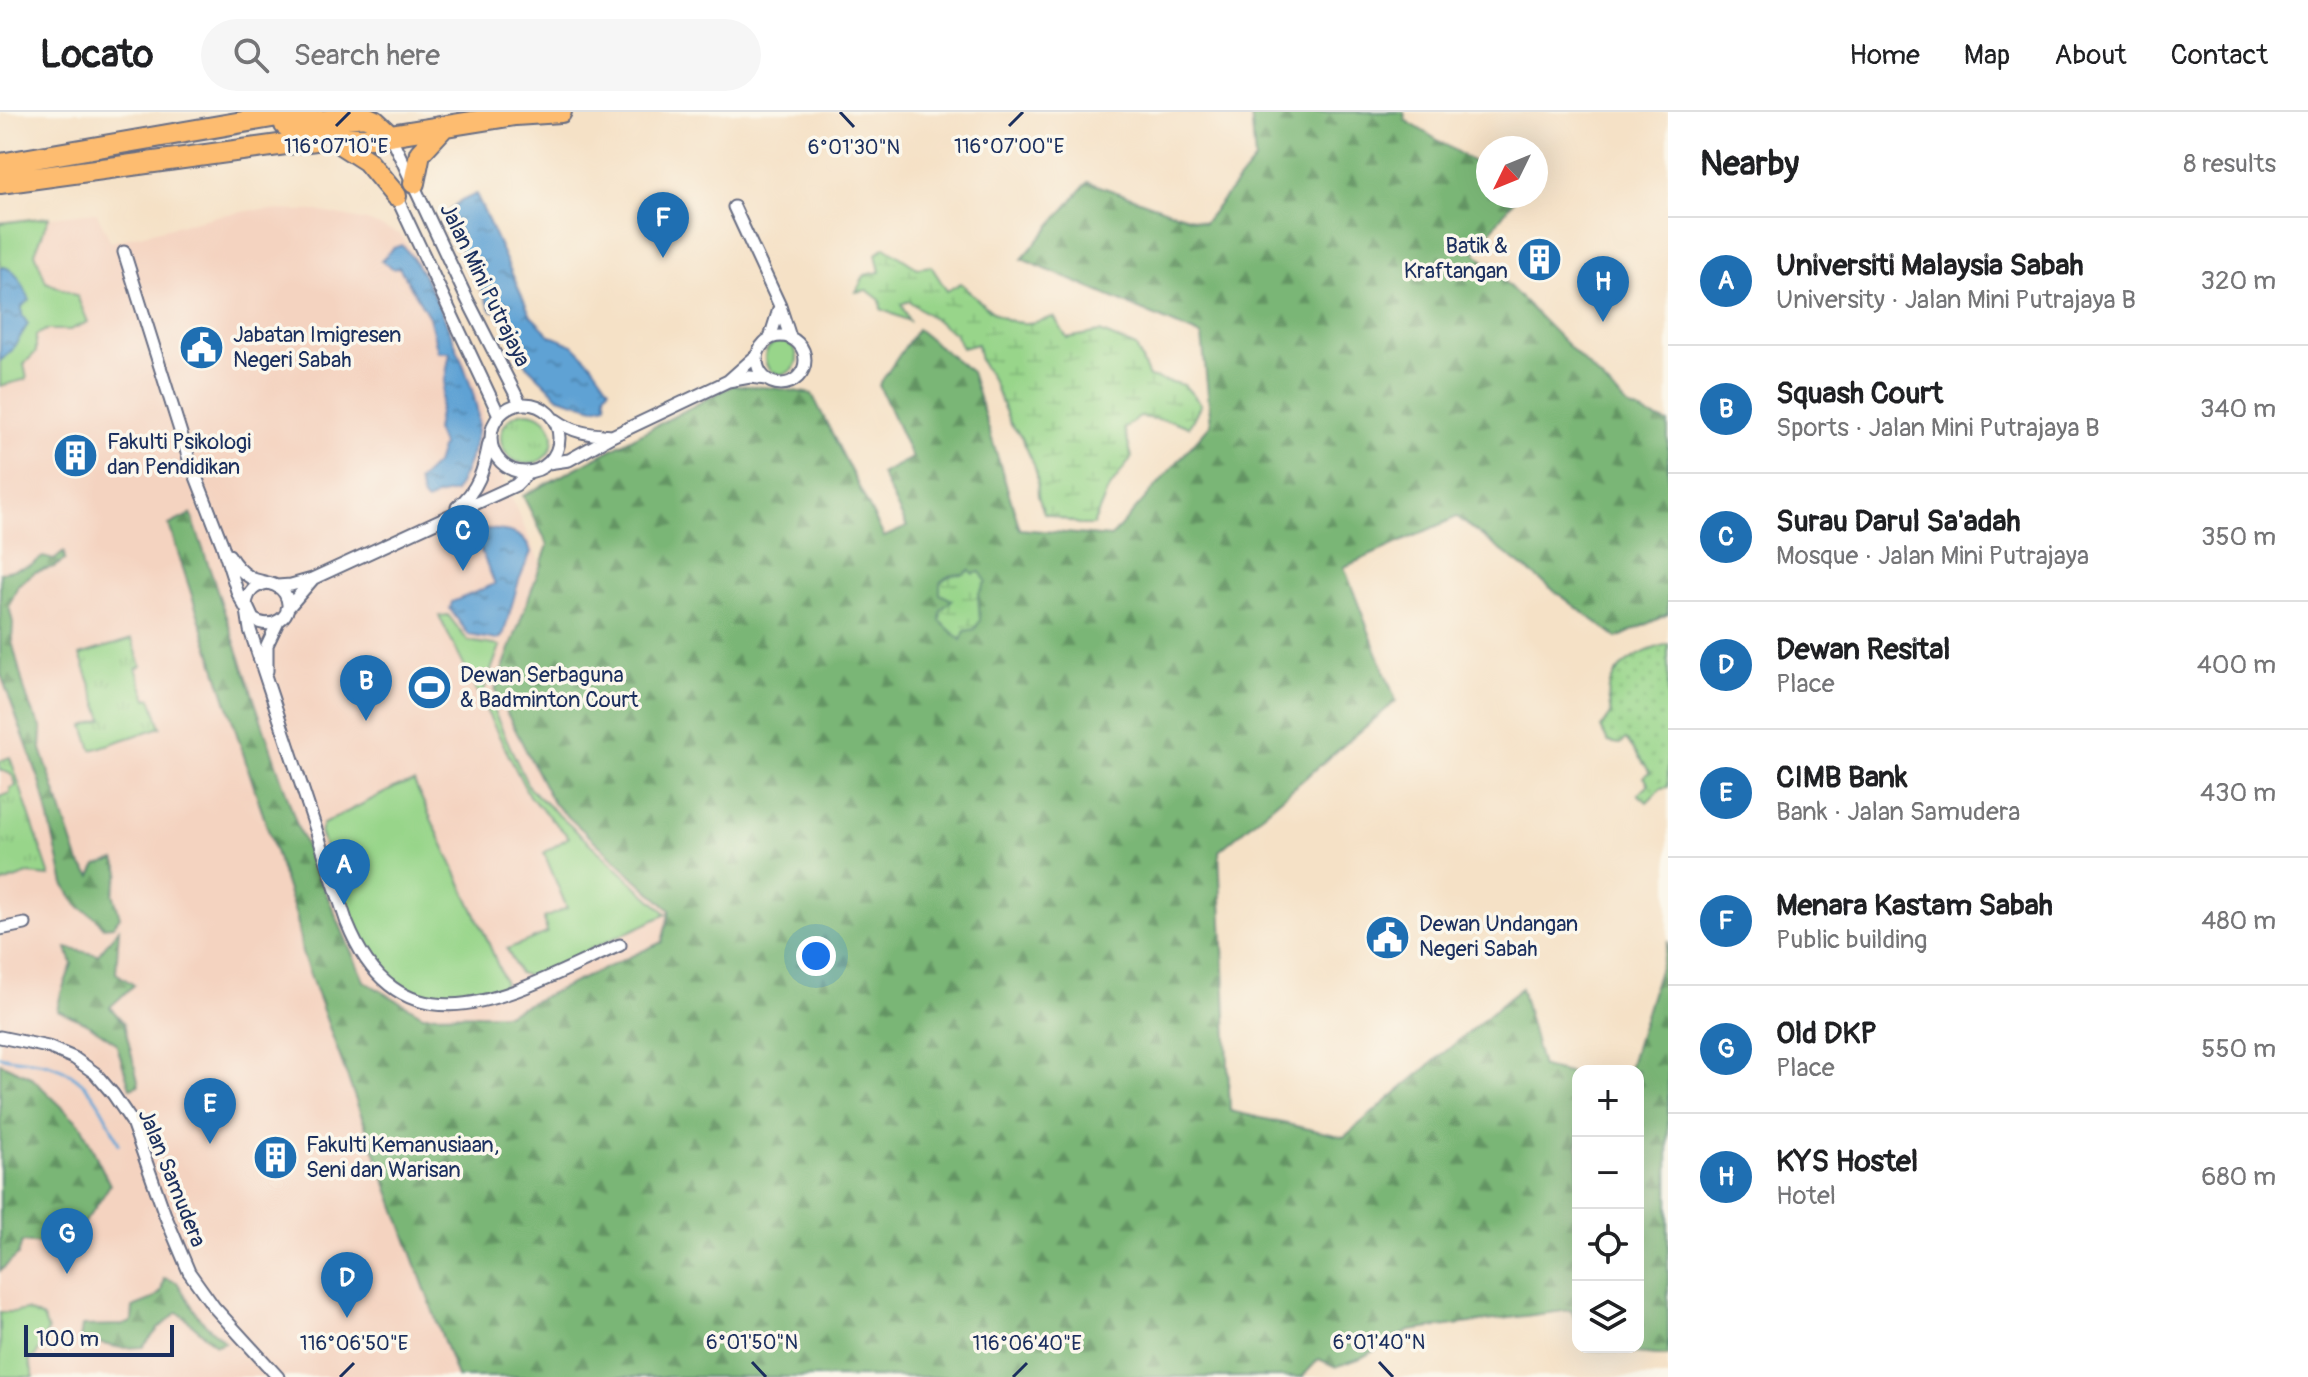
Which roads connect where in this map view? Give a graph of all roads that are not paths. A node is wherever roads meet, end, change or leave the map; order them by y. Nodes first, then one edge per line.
1 (301, 112) edge
2 (561, 112) edge
3 (238, 124) junction
4 (443, 128) junction
5 (390, 135) junction
6 (330, 138) junction
7 (0, 164) edge
8 (0, 183) edge
9 (414, 183) junction
10 (396, 196) joint
11 (734, 207) dead end
12 (124, 252) dead end
13 (780, 306) junction
14 (790, 337) junction
15 (770, 338) junction
16 (757, 355) junction
17 (766, 379) junction
18 (728, 381) junction
19 (520, 403) junction
20 (499, 415) junction
21 (552, 417) junction
22 (612, 436) junction
23 (490, 438) junction
24 (548, 463) junction
25 (529, 472) junction
26 (443, 518) junction
27 (222, 544) junction
28 (312, 579) junction
29 (272, 584) junction
30 (287, 609) junction
31 (247, 610) junction
32 (278, 622) junction
33 (267, 680) junction
34 (25, 924) dead end
35 (0, 929) edge
36 (620, 945) dead end
37 (0, 1037) edge
38 (278, 1377) edge

1 - 3 highway
2 - 4 highway
3 - 5 highway
3 - 7 highway
4 - 5 highway
4 - 9 highway
5 - 6 highway
5 - 9 street, Jalan Mini Putrajaya
6 - 8 highway
6 - 10 highway
9 - 19 street, Jalan Mini Putrajaya
10 - 20 street, Jalan Mini Putrajaya
11 - 13 street
12 - 27 street
13 - 14 street
13 - 15 street
14 - 15 street
14 - 17 street
15 - 16 street
16 - 17 street
16 - 18 street
17 - 18 street
18 - 22 street
19 - 20 street
19 - 21 street
20 - 23 street
21 - 22 street
21 - 24 street
22 - 24 street
23 - 25 street
23 - 26 street
24 - 25 street
25 - 26 street
26 - 28 street
27 - 29 street
27 - 31 street
28 - 29 street
28 - 30 street
29 - 30 street
29 - 31 street
30 - 32 street
31 - 32 street
31 - 33 street
32 - 33 street
33 - 36 street
34 - 35 street
37 - 38 street, Jalan Samudera

